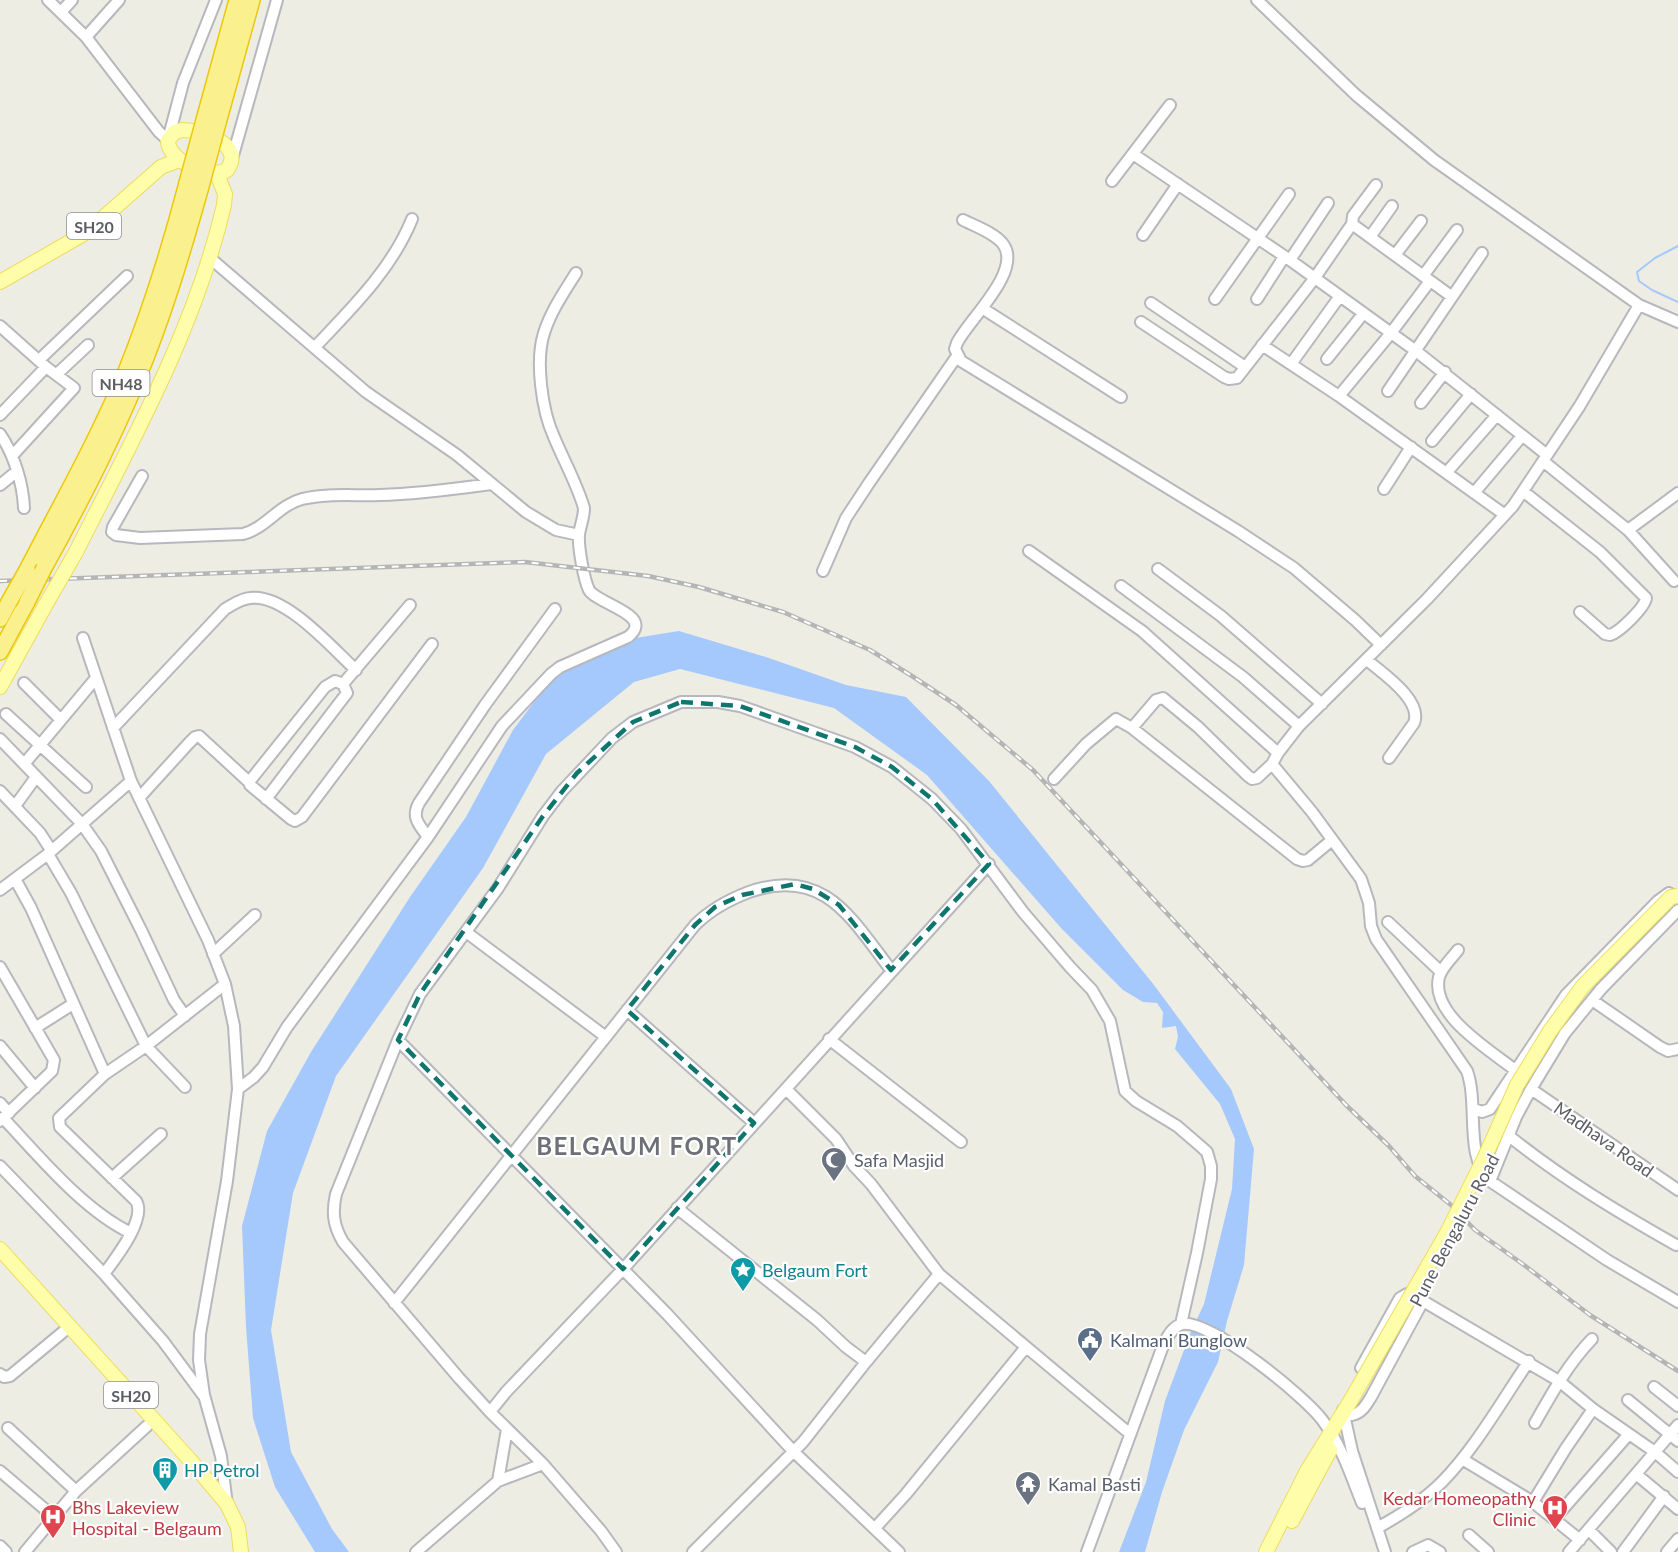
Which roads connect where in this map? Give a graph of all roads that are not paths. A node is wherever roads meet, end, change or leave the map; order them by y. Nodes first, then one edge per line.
1 (48, 0) edge
2 (72, 0) edge
3 (119, 0) edge
4 (216, 0) edge
5 (237, 0) edge
6 (252, 0) edge
7 (277, 0) edge
8 (1257, 0) edge
9 (61, 12) junction
10 (86, 38) junction
11 (1170, 105) dead end
12 (211, 122) junction
13 (168, 138) junction
14 (1133, 153) junction
15 (232, 159) junction
16 (180, 160) junction
17 (217, 174) junction
18 (1112, 181) dead end
19 (1178, 184) junction
20 (1376, 184) dead end
21 (194, 187) junction
22 (1289, 194) dead end
23 (1328, 203) dead end
24 (1392, 206) dead end
25 (412, 219) dead end
26 (963, 220) dead end
27 (1420, 221) dead end
28 (1352, 224) junction
29 (1456, 230) dead end
30 (1143, 235) dead end
31 (1370, 237) junction
32 (1259, 240) junction
33 (1482, 253) dead end
34 (1395, 255) junction
35 (210, 258) junction
36 (1287, 259) junction
37 (576, 273) dead end
38 (127, 276) dead end
39 (1314, 279) junction
40 (1426, 279) junction
41 (0, 282) edge
42 (1340, 296) junction
43 (1451, 296) junction
44 (1257, 298) dead end
45 (1215, 299) dead end
46 (1151, 303) dead end
47 (1639, 305) junction
48 (982, 308) junction
49 (1363, 314) junction
50 (1141, 322) dead end
51 (1678, 322) edge
52 (0, 326) edge
53 (1391, 333) junction
54 (88, 345) dead end
55 (1262, 345) junction
56 (315, 347) junction
57 (1416, 351) junction
58 (957, 356) junction
59 (1327, 359) dead end
60 (43, 363) junction
61 (1291, 364) junction
62 (1245, 368) junction
63 (1444, 372) junction
64 (57, 374) junction
65 (1388, 391) dead end
66 (1471, 394) junction
67 (1339, 396) junction
68 (1121, 397) dead end
69 (1421, 403) dead end
70 (1497, 415) junction
71 (0, 416) edge
72 (0, 434) edge
73 (1522, 436) junction
74 (1432, 441) dead end
75 (1411, 447) junction
76 (12, 456) junction
77 (1545, 458) junction
78 (16, 472) junction
79 (1447, 472) junction
80 (142, 476) dead end
81 (491, 483) junction
82 (0, 485) edge
83 (1384, 489) dead end
84 (1524, 492) junction
85 (1474, 493) junction
86 (1678, 494) edge
87 (24, 508) dead end
88 (1504, 514) junction
89 (1628, 530) junction
90 (579, 535) junction
91 (1029, 551) dead end
92 (1158, 569) dead end
93 (824, 571) dead end
94 (1674, 581) dead end
95 (1121, 586) dead end
96 (410, 605) dead end
97 (555, 609) dead end
98 (1580, 612) dead end
99 (0, 619) edge
100 (82, 638) dead end
101 (432, 644) dead end
102 (1381, 645) junction
103 (0, 652) edge
104 (1367, 660) junction
105 (356, 670) junction
106 (96, 678) junction
107 (24, 683) dead end
108 (343, 684) junction
109 (0, 687) edge
110 (1322, 705) junction
111 (6, 714) dead end
112 (61, 720) junction
113 (1299, 726) junction
114 (113, 728) junction
115 (1132, 728) junction
116 (0, 739) edge
117 (40, 745) junction
118 (1278, 753) junction
119 (1389, 758) dead end
120 (24, 763) junction
121 (1272, 764) junction
122 (36, 777) junction
123 (1054, 779) dead end
124 (131, 781) junction
125 (249, 782) junction
126 (86, 787) dead end
127 (0, 791) edge
128 (139, 798) junction
129 (267, 799) junction
130 (15, 806) junction
131 (82, 824) junction
132 (428, 837) junction
133 (1332, 840) junction
134 (49, 852) junction
135 (988, 864) junction
136 (15, 879) junction
137 (0, 890) edge
138 (1678, 890) edge
139 (1678, 897) edge
140 (1678, 910) edge
141 (255, 915) dead end
142 (1388, 922) dead end
143 (466, 932) junction
144 (1458, 950) dead end
145 (213, 954) junction
146 (0, 967) edge
147 (891, 970) junction
148 (1441, 972) junction
149 (225, 984) junction
150 (1592, 1000) junction
151 (73, 1004) junction
152 (627, 1010) junction
153 (185, 1016) junction
154 (35, 1028) junction
155 (606, 1037) junction
156 (830, 1039) junction
157 (398, 1040) junction
158 (146, 1046) junction
159 (0, 1047) edge
160 (1678, 1048) edge
161 (1515, 1070) junction
162 (105, 1074) junction
163 (185, 1087) dead end
164 (35, 1088) junction
165 (238, 1089) junction
166 (786, 1089) junction
167 (1531, 1089) junction
168 (0, 1103) edge
169 (1474, 1109) junction
170 (4, 1117) edge
171 (754, 1123) junction
172 (161, 1134) dead end
173 (1509, 1136) junction
174 (962, 1142) dead end
175 (512, 1156) junction
176 (0, 1167) edge
177 (112, 1178) junction
178 (1490, 1181) junction
179 (1676, 1186) edge
180 (677, 1208) junction
181 (131, 1233) junction
182 (1676, 1245) dead end
183 (0, 1249) edge
184 (0, 1262) edge
185 (623, 1269) junction
186 (104, 1274) junction
187 (939, 1274) junction
188 (1423, 1301) junction
189 (1678, 1302) edge
190 (394, 1303) junction
191 (1181, 1324) junction
192 (63, 1332) junction
193 (1592, 1339) dead end
194 (1026, 1347) junction
195 (1529, 1361) junction
196 (866, 1362) junction
197 (0, 1374) edge
198 (1559, 1381) junction
199 (1654, 1388) dead end
200 (204, 1395) junction
201 (1628, 1400) dead end
202 (1678, 1406) edge
203 (1593, 1409) junction
204 (490, 1412) junction
205 (1350, 1412) junction
206 (1535, 1423) dead end
207 (1678, 1425) edge
208 (147, 1426) junction
209 (8, 1428) dead end
210 (507, 1429) junction
211 (1129, 1433) junction
212 (1629, 1434) junction
213 (1333, 1436) junction
214 (1674, 1438) edge
215 (793, 1451) junction
216 (1655, 1452) junction
217 (1462, 1459) junction
218 (543, 1464) junction
219 (0, 1471) edge
220 (1678, 1472) edge
221 (1636, 1474) junction
222 (498, 1481) junction
223 (76, 1491) junction
224 (1664, 1496) junction
225 (1533, 1502) junction
226 (226, 1509) junction
227 (1678, 1509) edge
228 (54, 1518) junction
229 (1555, 1518) junction
230 (875, 1528) junction
231 (1377, 1528) junction
232 (1589, 1530) junction
233 (1469, 1535) dead end
234 (1678, 1539) edge
235 (1580, 1540) junction
236 (0, 1546) edge
237 (6, 1552) edge
238 (25, 1552) edge
239 (233, 1552) edge
240 (241, 1552) edge
241 (416, 1552) edge
242 (616, 1552) edge
243 (693, 1552) edge
244 (899, 1552) edge
245 (1087, 1552) edge
246 (1266, 1552) edge
247 (1276, 1552) edge
248 (1378, 1552) edge
249 (1385, 1552) edge
250 (1413, 1552) edge
251 (1440, 1552) edge
252 (1488, 1552) edge
253 (1569, 1552) edge
254 (1611, 1552) edge
255 (1623, 1552) edge
256 (1667, 1552) edge

1 - 9 street
2 - 9 street
3 - 10 street
4 - 13 street
5 - 12 highway, NH48
6 - 12 highway, NH48
7 - 15 street
8 - 47 street
9 - 10 street
10 - 13 street
11 - 14 street
12 - 21 highway, NH48, bridge
13 - 15 main road
13 - 16 main road
14 - 18 street
14 - 19 street
15 - 17 main road
16 - 17 main road
16 - 41 main road, SH20
17 - 35 main road
19 - 30 street
19 - 32 street
20 - 28 street
21 - 99 highway, NH48, bridge
21 - 103 highway, NH48, bridge
22 - 32 street
23 - 36 street
24 - 31 street
25 - 56 street
26 - 48 street
27 - 34 street
28 - 31 street
28 - 39 street
29 - 40 street
31 - 34 street
32 - 36 street
32 - 45 street
33 - 43 street
34 - 40 street
35 - 56 street
35 - 109 main road, bridge
36 - 39 street
36 - 44 street
37 - 90 street
38 - 60 street
39 - 42 street
39 - 55 street
40 - 43 street
40 - 53 street
42 - 49 street
42 - 61 street
43 - 57 street
46 - 62 street
47 - 51 street
47 - 77 street
48 - 58 street
48 - 68 street
49 - 53 street
49 - 59 street
50 - 62 street
52 - 60 street
53 - 57 street
53 - 67 street
54 - 64 street
55 - 61 street
55 - 62 street
56 - 81 street
57 - 63 street
57 - 65 street
58 - 93 street
58 - 102 street
60 - 64 street
60 - 71 street
61 - 67 street
63 - 66 street
63 - 69 street
64 - 76 street
66 - 70 street
66 - 74 street
67 - 75 street
70 - 73 street
70 - 79 street
72 - 76 street
73 - 77 street
73 - 85 street
75 - 79 street
75 - 83 street
76 - 78 street
77 - 84 street
77 - 89 street
78 - 82 street
78 - 87 street
79 - 85 street
80 - 81 street
81 - 90 street
84 - 88 street
84 - 98 street
85 - 88 street
86 - 89 street
88 - 102 street
89 - 94 street
90 - 132 street
91 - 118 street
92 - 110 street
95 - 113 street
96 - 105 street
97 - 132 street
100 - 106 street
101 - 129 street
102 - 104 street
104 - 110 street
104 - 119 street
105 - 108 street
105 - 114 street
106 - 112 street
106 - 114 street
107 - 112 street
108 - 125 street
108 - 129 street
110 - 113 street
111 - 117 street
112 - 117 street
113 - 118 street
114 - 124 street
115 - 121 street
115 - 123 street
115 - 133 street
116 - 120 street
117 - 120 street
117 - 126 street
118 - 121 street
120 - 122 street
121 - 133 street
122 - 130 street
122 - 131 street
124 - 128 street
124 - 131 street
125 - 128 street
125 - 129 street
127 - 130 street
128 - 145 street
130 - 134 street
131 - 134 street
131 - 153 street
132 - 165 street
133 - 169 street
134 - 136 street
134 - 158 street
135 - 143 street
135 - 147 street
135 - 191 street
136 - 137 street
136 - 151 street
138 - 161 street
139 - 205 main road, Pune Bengaluru Road
140 - 150 street
141 - 145 street
142 - 148 street
143 - 155 street
143 - 157 street
144 - 148 street
145 - 149 street
146 - 154 street
147 - 152 street
147 - 156 street
148 - 161 street
149 - 153 street
149 - 165 street
150 - 160 street
150 - 167 street
151 - 154 street
151 - 162 street
152 - 155 street
152 - 171 street
153 - 158 street
154 - 164 street
155 - 175 street
156 - 166 street
156 - 174 street
157 - 175 street
157 - 190 street
158 - 162 street
158 - 163 street
159 - 164 street
161 - 169 street
162 - 177 street
164 - 170 street
165 - 200 street
166 - 171 street
166 - 187 street
167 - 173 street
167 - 179 street, Madhava Road
168 - 170 street
169 - 178 street
170 - 181 street
171 - 180 street
172 - 177 street
173 - 178 street
173 - 182 street
175 - 185 street
175 - 190 street
176 - 186 street
177 - 181 street
178 - 189 street
180 - 185 street
180 - 196 street
181 - 186 street
183 - 226 main road, SH20
184 - 192 main road, SH20
185 - 204 street
185 - 215 street
186 - 200 street
187 - 194 street
187 - 196 street
188 - 195 street
188 - 205 street
188 - 205 street
190 - 204 street
191 - 211 street
191 - 213 street
192 - 197 street
192 - 208 main road, SH20
193 - 198 street
194 - 211 street
194 - 230 street
195 - 198 street
195 - 217 street
196 - 215 street
198 - 203 street
198 - 206 street
199 - 202 street
200 - 226 street
201 - 214 street
203 - 212 street
203 - 225 street
204 - 210 street
205 - 213 main road, Pune Bengaluru Road
205 - 231 street
207 - 214 street
208 - 223 street
208 - 226 main road, SH20
209 - 223 street
210 - 218 street
210 - 222 street
211 - 245 street
212 - 216 street
212 - 229 street
213 - 246 main road
213 - 247 main road
213 - 248 street
214 - 216 street
215 - 230 street
215 - 243 street
216 - 220 street
216 - 221 street
217 - 225 street
217 - 231 street
218 - 222 street
218 - 242 street
219 - 228 street
221 - 224 street
221 - 232 street
222 - 241 street
223 - 228 street
224 - 227 street
224 - 255 street
225 - 229 street
226 - 239 main road, SH20
226 - 240 main road, SH20
228 - 238 street
229 - 235 street
230 - 244 street
231 - 249 street
232 - 235 street
232 - 254 street
233 - 252 street
234 - 256 street
235 - 253 street
236 - 237 street
250 - 251 street

